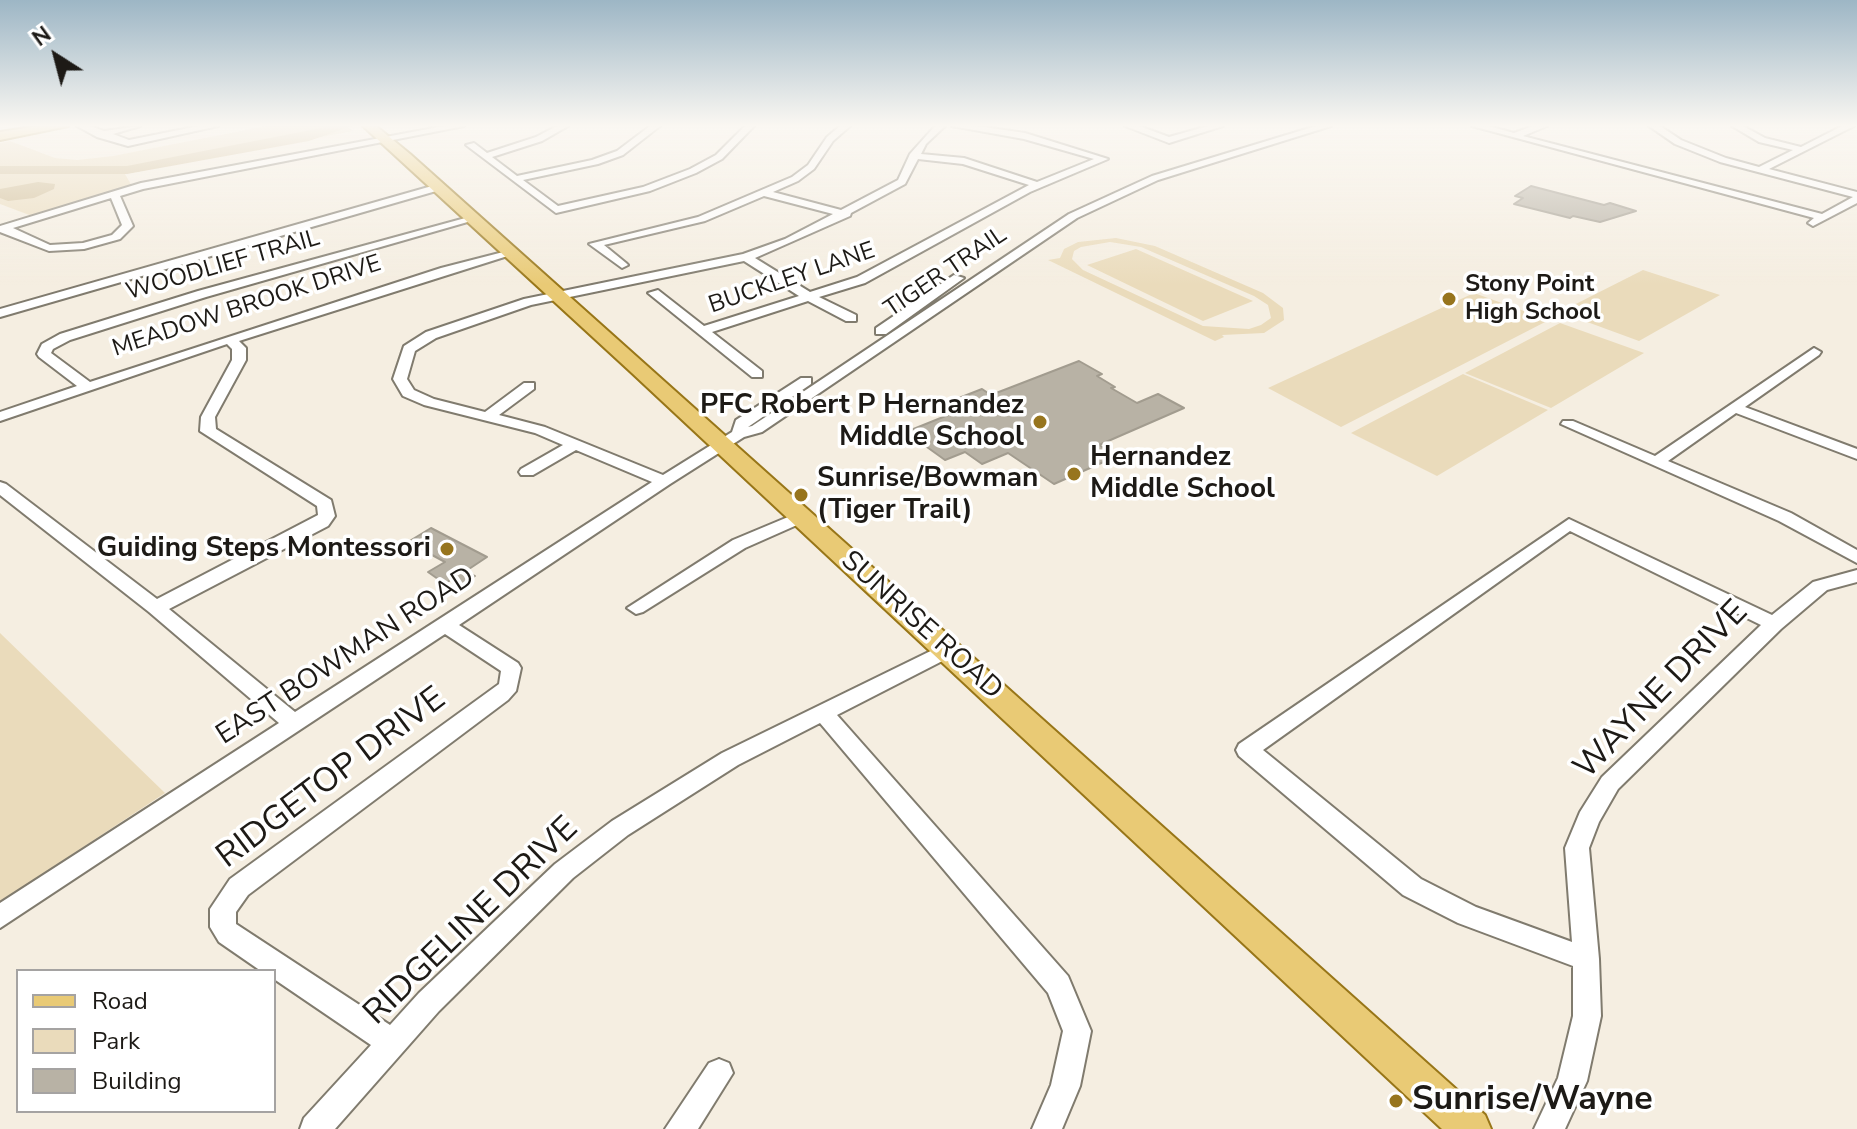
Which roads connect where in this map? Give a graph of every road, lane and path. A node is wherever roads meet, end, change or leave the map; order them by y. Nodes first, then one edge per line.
1 (189, 179) edge
2 (430, 179) edge
3 (516, 179) edge
4 (672, 179) edge
5 (793, 179) edge
6 (903, 179) edge
7 (1018, 179) edge
8 (1053, 179) edge
9 (1136, 179) edge
10 (1153, 179) edge
11 (1676, 179) edge
12 (1791, 179) edge
13 (1037, 185) junction
14 (439, 187) junction
15 (112, 193) junction
16 (765, 193) junction
17 (1857, 197) edge
18 (846, 214) junction
19 (1822, 217) junction
20 (473, 219) junction
21 (1807, 226) dead end
22 (2, 228) edge
23 (511, 253) junction
24 (746, 257) junction
25 (622, 265) dead end
26 (654, 293) dead end
27 (556, 295) junction
28 (811, 298) junction
29 (0, 313) edge
30 (851, 318) dead end
31 (702, 331) junction
32 (229, 339) junction
33 (1814, 352) dead end
34 (757, 374) dead end
35 (86, 386) junction
36 (529, 386) dead end
37 (1735, 408) junction
38 (489, 416) junction
39 (0, 417) edge
40 (1568, 424) dead end
41 (730, 439) junction
42 (575, 444) junction
43 (1857, 454) edge
44 (1656, 462) junction
45 (527, 472) dead end
46 (664, 481) junction
47 (0, 487) edge
48 (800, 517) junction
49 (1857, 557) edge
50 (1857, 576) edge
51 (156, 608) junction
52 (636, 608) dead end
53 (1774, 624) junction
54 (446, 626) junction
55 (947, 650) junction
56 (823, 713) junction
57 (294, 723) junction
58 (0, 917) edge
59 (1586, 959) junction
60 (393, 1043) junction
61 (719, 1073) dead end
62 (315, 1129) edge
63 (680, 1129) edge
64 (1047, 1129) edge
65 (1471, 1129) edge
66 (1549, 1129) edge

1 - 15 street
2 - 14 main road, SUNRISE ROAD
3 - 4 street
5 - 16 street
6 - 18 street
7 - 13 street
8 - 13 street, BUCKLEY LANE
9 - 41 street, TIGER TRAIL
10 - 41 street, TIGER TRAIL
11 - 19 street
12 - 17 street
13 - 28 street, BUCKLEY LANE
14 - 20 main road, SUNRISE ROAD
14 - 29 street
15 - 22 street
15 - 22 street
16 - 18 street
16 - 25 street
17 - 19 street
18 - 24 street
19 - 21 street
20 - 23 main road, SUNRISE ROAD
20 - 35 street, WOODLIEF TRAIL
23 - 27 main road, SUNRISE ROAD
23 - 32 street, MEADOW BROOK DRIVE
24 - 27 street
24 - 28 street
26 - 31 street
27 - 38 street
27 - 41 main road, SUNRISE ROAD
28 - 30 street
28 - 31 street, BUCKLEY LANE
31 - 34 street
32 - 35 street, MEADOW BROOK DRIVE
32 - 51 street
33 - 37 street
35 - 39 street, MEADOW BROOK DRIVE
36 - 38 street
37 - 43 street
37 - 44 street
38 - 42 street
40 - 44 street
41 - 46 street, EAST BOWMAN ROAD
41 - 48 main road, SUNRISE ROAD
42 - 45 street
42 - 46 street
44 - 49 street
46 - 54 street, EAST BOWMAN ROAD
47 - 51 street
48 - 52 street
48 - 55 main road, SUNRISE ROAD
50 - 53 street, WAYNE DRIVE
51 - 57 street
53 - 59 street, WAYNE DRIVE
53 - 59 street
54 - 57 street, EAST BOWMAN ROAD
54 - 60 street, RIDGETOP DRIVE
55 - 56 street, RIDGELINE DRIVE
55 - 65 main road, SUNRISE ROAD
56 - 60 street, RIDGELINE DRIVE
56 - 64 street
57 - 58 street, EAST BOWMAN ROAD
59 - 66 street, WAYNE DRIVE
60 - 62 street, RIDGELINE DRIVE
61 - 63 street

